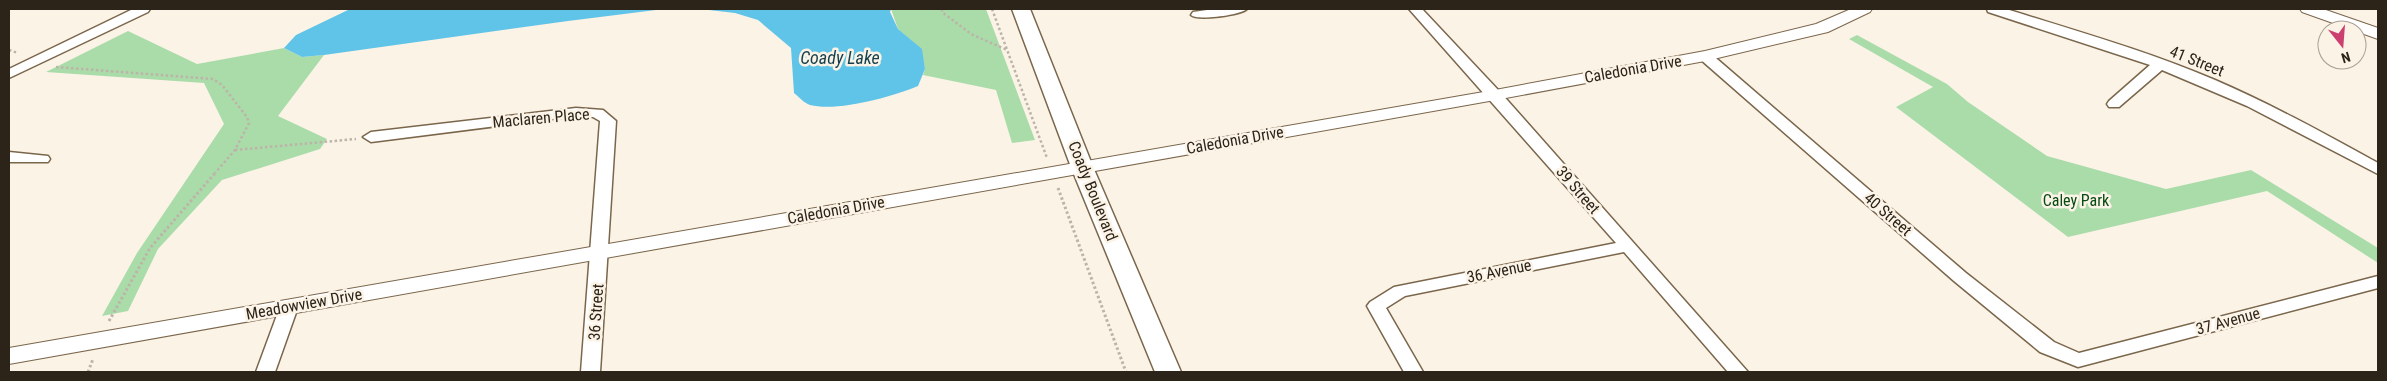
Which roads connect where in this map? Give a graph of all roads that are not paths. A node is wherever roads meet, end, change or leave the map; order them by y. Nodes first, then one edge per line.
1 (143, 9) edge
2 (1021, 9) edge
3 (1240, 9) edge
4 (1415, 9) edge
5 (1864, 9) edge
6 (1993, 9) edge
7 (2308, 9) edge
8 (1198, 14) dead end
9 (2378, 34) edge
10 (1705, 56) junction
11 (2160, 64) junction
12 (9, 74) edge
13 (1495, 95) junction
14 (2114, 104) dead end
15 (372, 137) road end
16 (9, 157) edge
17 (42, 160) dead end
18 (1082, 167) junction
19 (2378, 169) edge
20 (1627, 246) junction
21 (600, 252) junction
22 (2378, 282) edge
23 (289, 307) junction
24 (9, 356) edge
25 (2078, 360) joint
26 (265, 372) edge
27 (591, 372) edge
28 (1168, 372) edge
29 (1413, 372) edge
30 (1739, 372) edge

1 - 12 street
2 - 18 main road, Coady Boulevard
3 - 8 street
4 - 13 street, 39 Street
5 - 10 street, Caledonia Drive
6 - 11 street, 41 Street
7 - 9 street
10 - 13 street, Caledonia Drive
10 - 25 street, 40 Street
11 - 14 street
11 - 19 street, 41 Street
13 - 18 street, Caledonia Drive
13 - 20 street, 39 Street
15 - 21 street, Maclaren Place
16 - 17 street
18 - 21 street, Caledonia Drive
18 - 28 main road, Coady Boulevard
20 - 29 street, 36 Avenue
20 - 30 street, 39 Street
21 - 23 street, Meadowview Drive
21 - 27 street, 36 Street
22 - 25 street, 37 Avenue
23 - 24 street, Meadowview Drive
23 - 26 street

